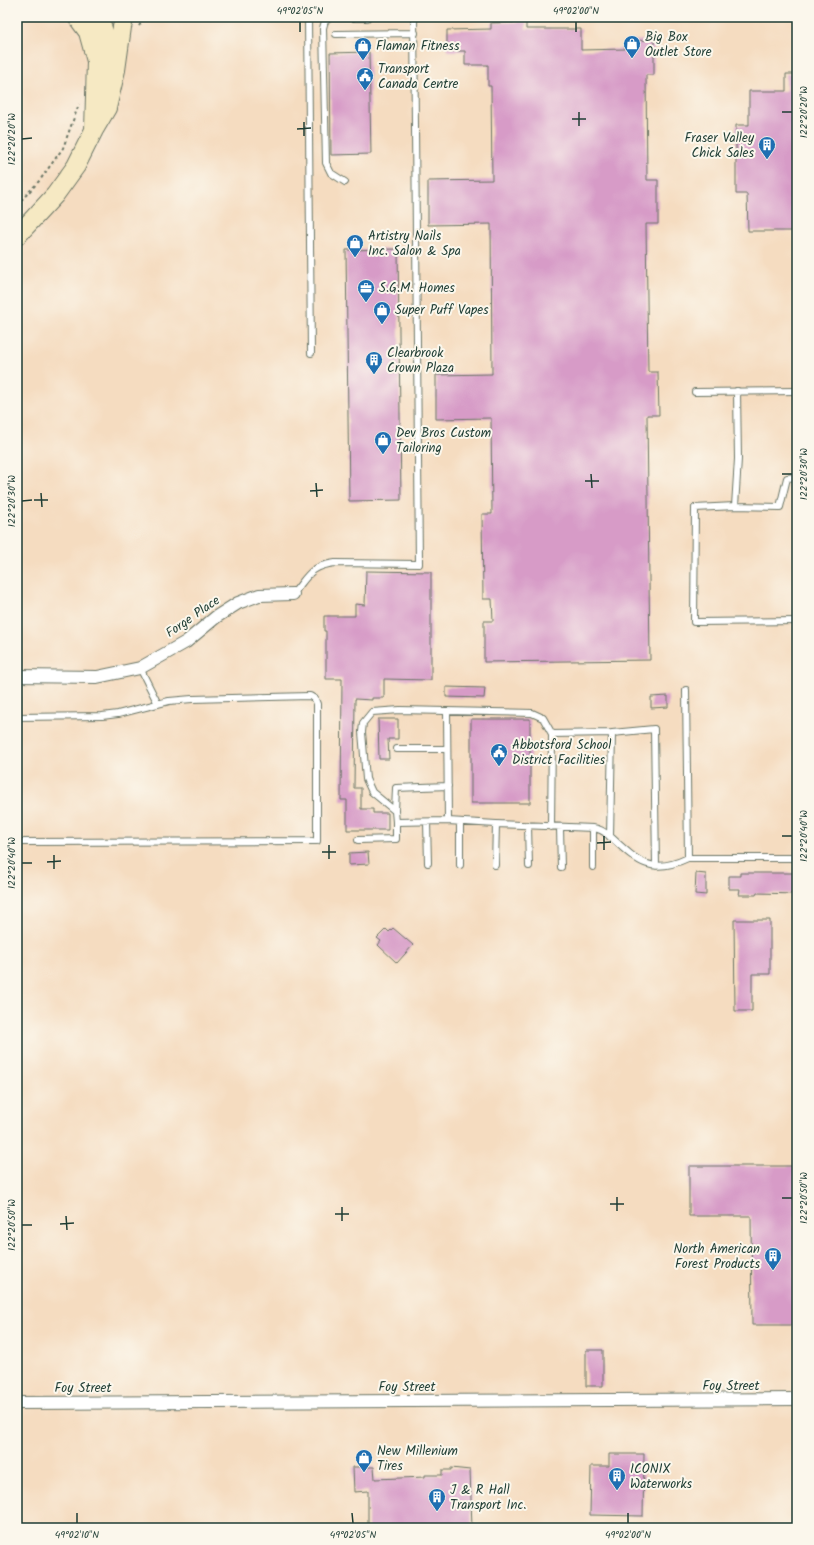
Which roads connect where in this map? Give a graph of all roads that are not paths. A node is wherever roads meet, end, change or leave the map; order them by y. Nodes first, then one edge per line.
1 (77, 17) edge
2 (100, 17) edge
3 (308, 17) edge
4 (414, 17) edge
5 (367, 18) edge
6 (132, 22) edge
7 (415, 33) junction
8 (336, 34) dead end
9 (94, 130) junction
10 (345, 182) dead end
11 (17, 236) edge
12 (311, 354) dead end
13 (797, 390) edge
14 (737, 391) junction
15 (695, 392) dead end
16 (797, 477) edge
17 (734, 506) junction
18 (293, 594) joint
19 (797, 621) edge
20 (140, 668) junction
21 (17, 676) edge
22 (686, 690) dead end
23 (158, 704) junction
24 (447, 711) junction
25 (17, 718) edge
26 (612, 733) junction
27 (552, 734) junction
28 (397, 749) dead end
29 (447, 749) junction
30 (448, 786) junction
31 (395, 811) junction
32 (448, 821) junction
33 (396, 822) junction
34 (427, 822) junction
35 (460, 822) junction
36 (496, 824) junction
37 (528, 825) junction
38 (551, 827) junction
39 (560, 828) junction
40 (594, 828) junction
41 (610, 837) junction
42 (358, 840) dead end
43 (17, 842) edge
44 (688, 858) junction
45 (797, 858) edge
46 (428, 863) dead end
47 (495, 865) dead end
48 (460, 866) dead end
49 (528, 866) dead end
50 (656, 866) junction
51 (561, 867) dead end
52 (593, 867) dead end
53 (797, 1399) edge
54 (17, 1402) edge

1 - 9 main road
2 - 9 main road
3 - 12 lane
4 - 7 lane
5 - 10 lane
6 - 9 main road
7 - 8 lane
7 - 18 lane
9 - 11 main road
13 - 14 lane
14 - 15 lane
14 - 17 lane
16 - 17 lane
17 - 19 lane
18 - 20 street, Forge Place
20 - 21 street, Forge Place
20 - 23 lane
21 - 25 lane
22 - 44 lane
23 - 25 lane
23 - 43 lane
24 - 27 lane
24 - 29 lane
24 - 31 lane
26 - 27 lane
26 - 41 lane
26 - 50 lane
27 - 38 lane
28 - 29 lane
29 - 30 lane
30 - 31 lane
30 - 32 lane
31 - 33 lane
32 - 34 lane
32 - 35 lane
33 - 34 lane
33 - 42 lane
34 - 46 lane
35 - 36 lane
35 - 48 lane
36 - 37 lane
36 - 47 lane
37 - 38 lane
37 - 49 lane
38 - 39 lane
39 - 40 lane
39 - 51 lane
40 - 41 lane
40 - 52 lane
41 - 50 lane
44 - 45 lane
44 - 50 lane
53 - 54 street, Foy Street

